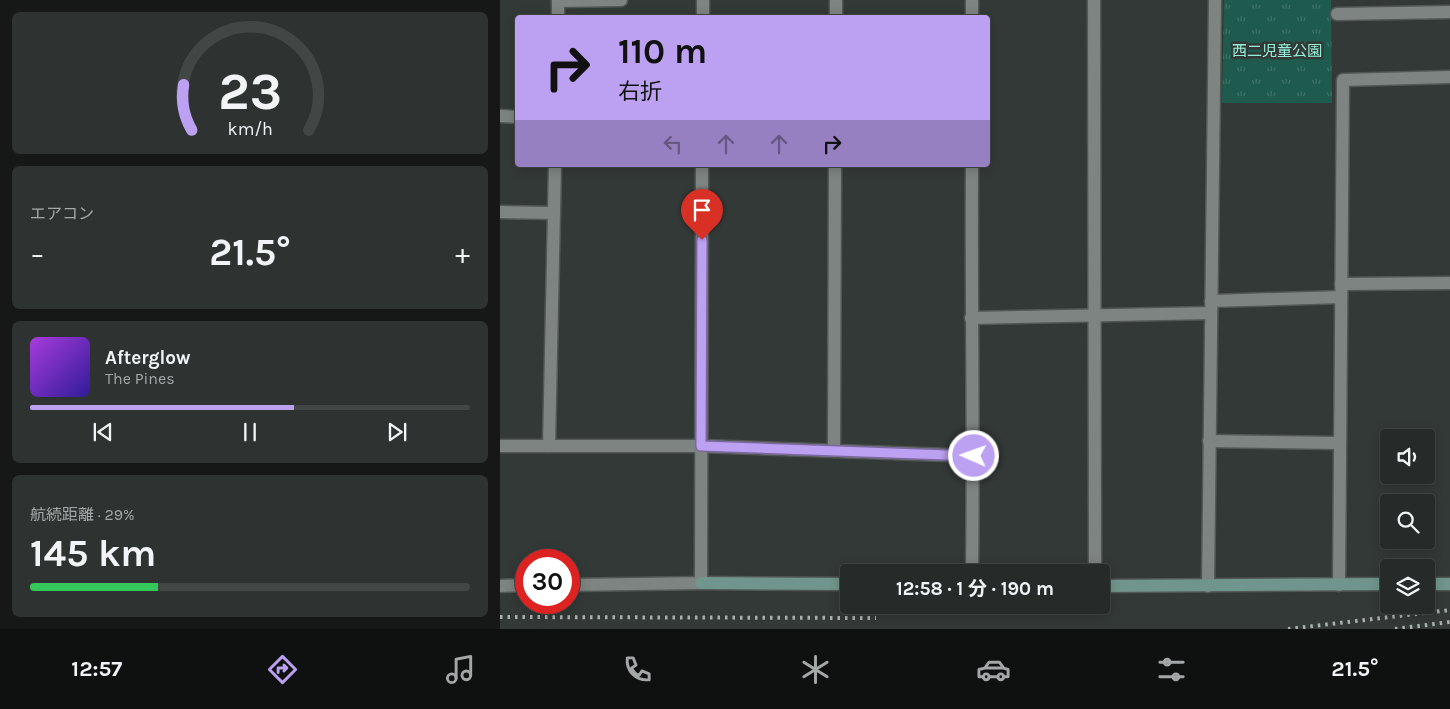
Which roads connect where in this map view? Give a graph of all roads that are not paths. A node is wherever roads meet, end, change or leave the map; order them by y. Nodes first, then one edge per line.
1 (558, 0) edge
2 (621, 0) edge
3 (703, 0) edge
4 (836, 0) edge
5 (972, 0) edge
6 (1094, 0) edge
7 (1215, 0) edge
8 (1450, 12) edge
9 (1337, 14) dead end
10 (558, 15) edge
11 (703, 15) edge
12 (836, 15) edge
13 (972, 15) edge
14 (1450, 77) edge
15 (500, 116) edge
16 (515, 117) edge
17 (555, 167) edge
18 (702, 167) edge
19 (835, 167) edge
20 (972, 167) edge
21 (500, 212) edge
22 (554, 213) junction
23 (1450, 283) edge
24 (1341, 290) junction
25 (1211, 307) junction
26 (1094, 315) junction
27 (972, 318) junction
28 (1209, 441) junction
29 (1339, 443) junction
30 (500, 446) edge
31 (549, 446) junction
32 (701, 446) junction
33 (834, 451) junction
34 (974, 456) junction
35 (972, 564) edge
36 (1095, 564) edge
37 (701, 584) junction
38 (840, 584) edge
39 (1380, 584) edge
40 (1435, 584) edge
41 (1450, 584) edge
42 (580, 585) edge
43 (1339, 585) junction
44 (500, 586) edge
45 (515, 586) edge
46 (1110, 586) edge
47 (1208, 586) junction

1 - 2 street
1 - 10 street
3 - 11 street
4 - 12 street
5 - 13 street
6 - 26 street
7 - 25 street
8 - 9 street
14 - 24 street
15 - 16 street
17 - 22 street
18 - 32 street
19 - 33 street
20 - 27 street
21 - 22 street
22 - 31 street
23 - 24 street
24 - 25 street
24 - 29 street
25 - 26 street
25 - 28 street
26 - 27 street
26 - 36 street
27 - 34 street
28 - 29 street
28 - 47 street
29 - 43 street
30 - 31 street
31 - 32 street
32 - 33 street
32 - 37 street
33 - 34 street
34 - 35 street
37 - 38 street
37 - 42 street
39 - 43 street
40 - 41 street
43 - 47 street
44 - 45 street
46 - 47 street

